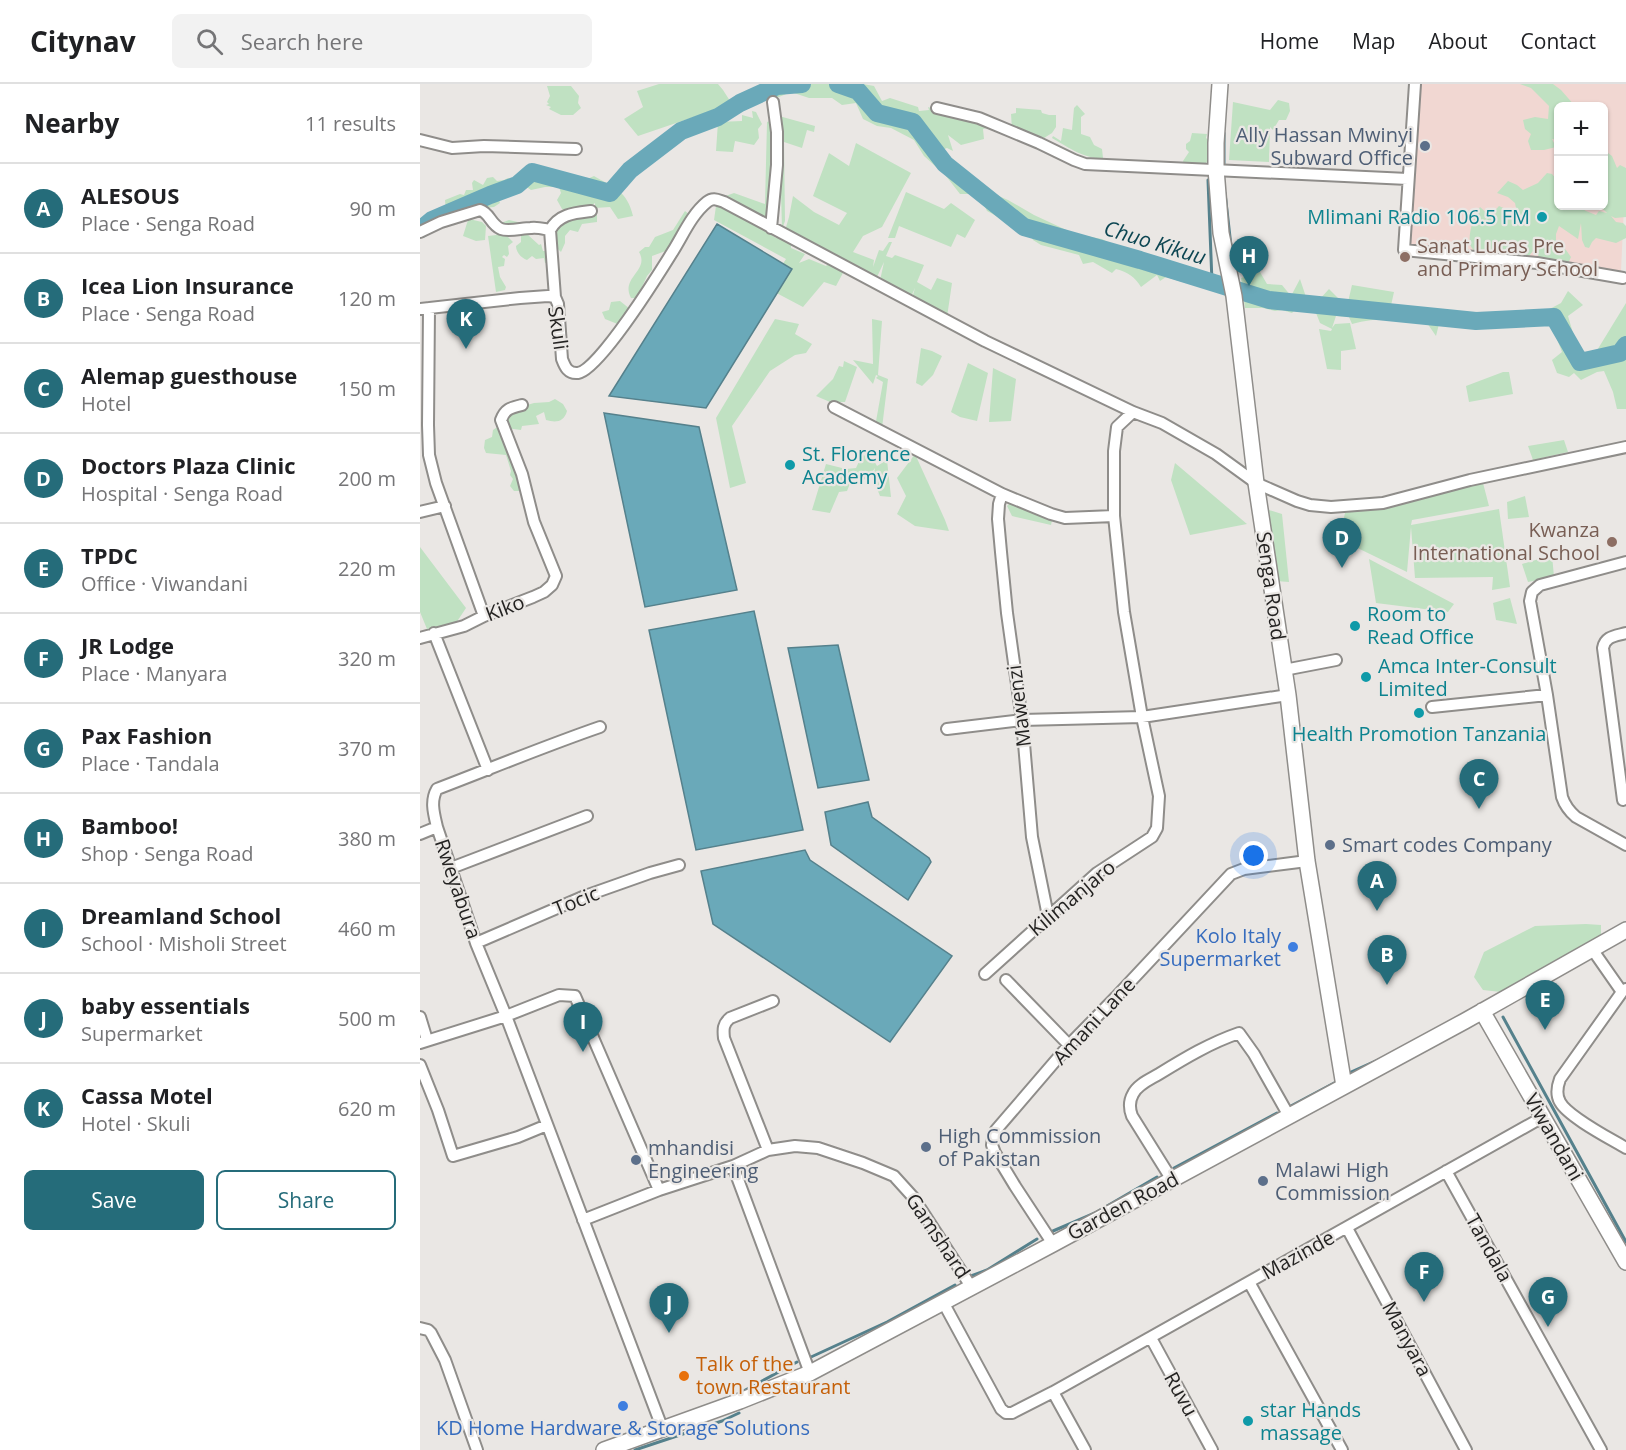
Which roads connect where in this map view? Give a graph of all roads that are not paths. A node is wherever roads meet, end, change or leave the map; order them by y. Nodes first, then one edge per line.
1 (1220, 84) edge
2 (1415, 84) edge
3 (773, 102) dead end
4 (937, 108) dead end
5 (420, 140) edge
6 (576, 149) dead end
7 (1216, 169) junction
8 (1408, 179) junction
9 (591, 211) dead end
10 (771, 228) junction
11 (550, 230) junction
12 (420, 232) edge
13 (1623, 278) dead end
14 (555, 297) junction
15 (424, 308) edge
16 (522, 405) dead end
17 (834, 407) dead end
18 (1132, 412) junction
19 (1626, 447) edge
20 (1256, 483) junction
21 (1002, 494) junction
22 (445, 506) junction
23 (420, 512) edge
24 (1114, 516) junction
25 (1626, 562) edge
26 (484, 616) junction
27 (434, 633) junction
28 (1626, 633) edge
29 (420, 638) edge
30 (1336, 660) dead end
31 (1284, 670) junction
32 (1548, 695) junction
33 (1288, 696) junction
34 (1432, 707) dead end
35 (1142, 717) junction
36 (1022, 720) junction
37 (600, 727) dead end
38 (947, 729) dead end
39 (488, 770) junction
40 (1623, 800) dead end
41 (587, 816) dead end
42 (437, 827) junction
43 (420, 834) edge
44 (1626, 845) edge
45 (1307, 861) junction
46 (679, 865) dead end
47 (451, 868) junction
48 (1048, 916) junction
49 (1626, 930) edge
50 (476, 944) junction
51 (1592, 949) junction
52 (985, 974) dead end
53 (1006, 980) dead end
54 (1624, 990) edge
55 (773, 1001) dead end
56 (1482, 1011) junction
57 (506, 1016) junction
58 (420, 1017) edge
59 (424, 1041) edge
60 (1069, 1045) junction
61 (420, 1065) edge
62 (1344, 1086) junction
63 (1289, 1116) junction
64 (1543, 1117) junction
65 (547, 1125) junction
66 (1626, 1148) edge
67 (768, 1150) junction
68 (733, 1166) junction
69 (1446, 1171) junction
70 (1172, 1180) junction
71 (659, 1190) junction
72 (583, 1220) junction
73 (1347, 1228) junction
74 (1053, 1244) junction
75 (1626, 1262) edge
76 (1249, 1282) junction
77 (972, 1288) junction
78 (944, 1302) junction
79 (420, 1328) edge
80 (1151, 1338) junction
81 (810, 1374) junction
82 (1053, 1392) junction
83 (663, 1430) junction
84 (477, 1450) edge
85 (604, 1450) edge
86 (1085, 1450) edge
87 (1212, 1450) edge
88 (1342, 1450) edge
89 (1466, 1450) edge
90 (1601, 1450) edge

1 - 7 street, Senga Road
2 - 8 street
3 - 10 street
4 - 7 street
5 - 6 street
7 - 8 street
7 - 20 street, Senga Road
8 - 13 street
9 - 11 street
10 - 14 street, Skuli
10 - 18 street
11 - 12 street
11 - 14 street
14 - 15 street, Skuli
15 - 22 street
16 - 26 street, Kiko
17 - 21 street
18 - 20 street
18 - 24 street, Kilimanjaro
19 - 20 street
20 - 31 street, Senga Road
21 - 24 street
21 - 36 street, Mawenzi
22 - 23 street
22 - 26 street
24 - 35 street, Kilimanjaro
25 - 32 street
26 - 27 street, Kiko
27 - 29 street, Kiko
27 - 39 street
28 - 40 street
30 - 31 street
31 - 33 street, Senga Road
32 - 34 street
32 - 44 street
33 - 35 street
33 - 45 street, Senga Road
35 - 36 street
35 - 48 street, Kilimanjaro
36 - 38 street
36 - 48 street, Mawenzi
37 - 39 street, Rweyabura
39 - 42 street, Rweyabura
41 - 47 street
42 - 43 street
42 - 47 street, Rweyabura
45 - 60 street, Amani Lane
45 - 62 street, Senga Road
46 - 50 street, Tocic
47 - 50 street, Rweyabura
48 - 52 street, Kilimanjaro
49 - 51 street, Garden Road
50 - 57 street, Rweyabura
51 - 54 street
51 - 56 street, Garden Road
53 - 60 street
54 - 66 street
55 - 67 street
56 - 62 street, Garden Road
56 - 64 street, Viwandani
57 - 59 street
57 - 65 street, Rweyabura
57 - 71 street
58 - 59 street
60 - 74 street, Amani Lane
61 - 65 street
62 - 63 street, Garden Road
63 - 70 street, Garden Road
63 - 70 street
64 - 69 street, Mazinde
64 - 75 street, Viwandani
65 - 72 street, Rweyabura
67 - 68 street, Gamshard
67 - 77 street, Gamshard
68 - 71 street, Gamshard
68 - 81 street
69 - 73 street, Mazinde
69 - 90 street, Tandala
70 - 74 street, Garden Road
71 - 72 street, Gamshard
72 - 83 street, Rweyabura
73 - 76 street, Mazinde
73 - 89 street, Manyara
74 - 77 street, Garden Road
76 - 80 street, Mazinde
76 - 88 street
77 - 78 street, Garden Road
78 - 81 street, Garden Road
78 - 82 street, Mazinde
79 - 84 street
80 - 82 street, Mazinde
80 - 87 street, Ruvu
81 - 83 street, Garden Road
82 - 86 street
83 - 85 street, Garden Road

